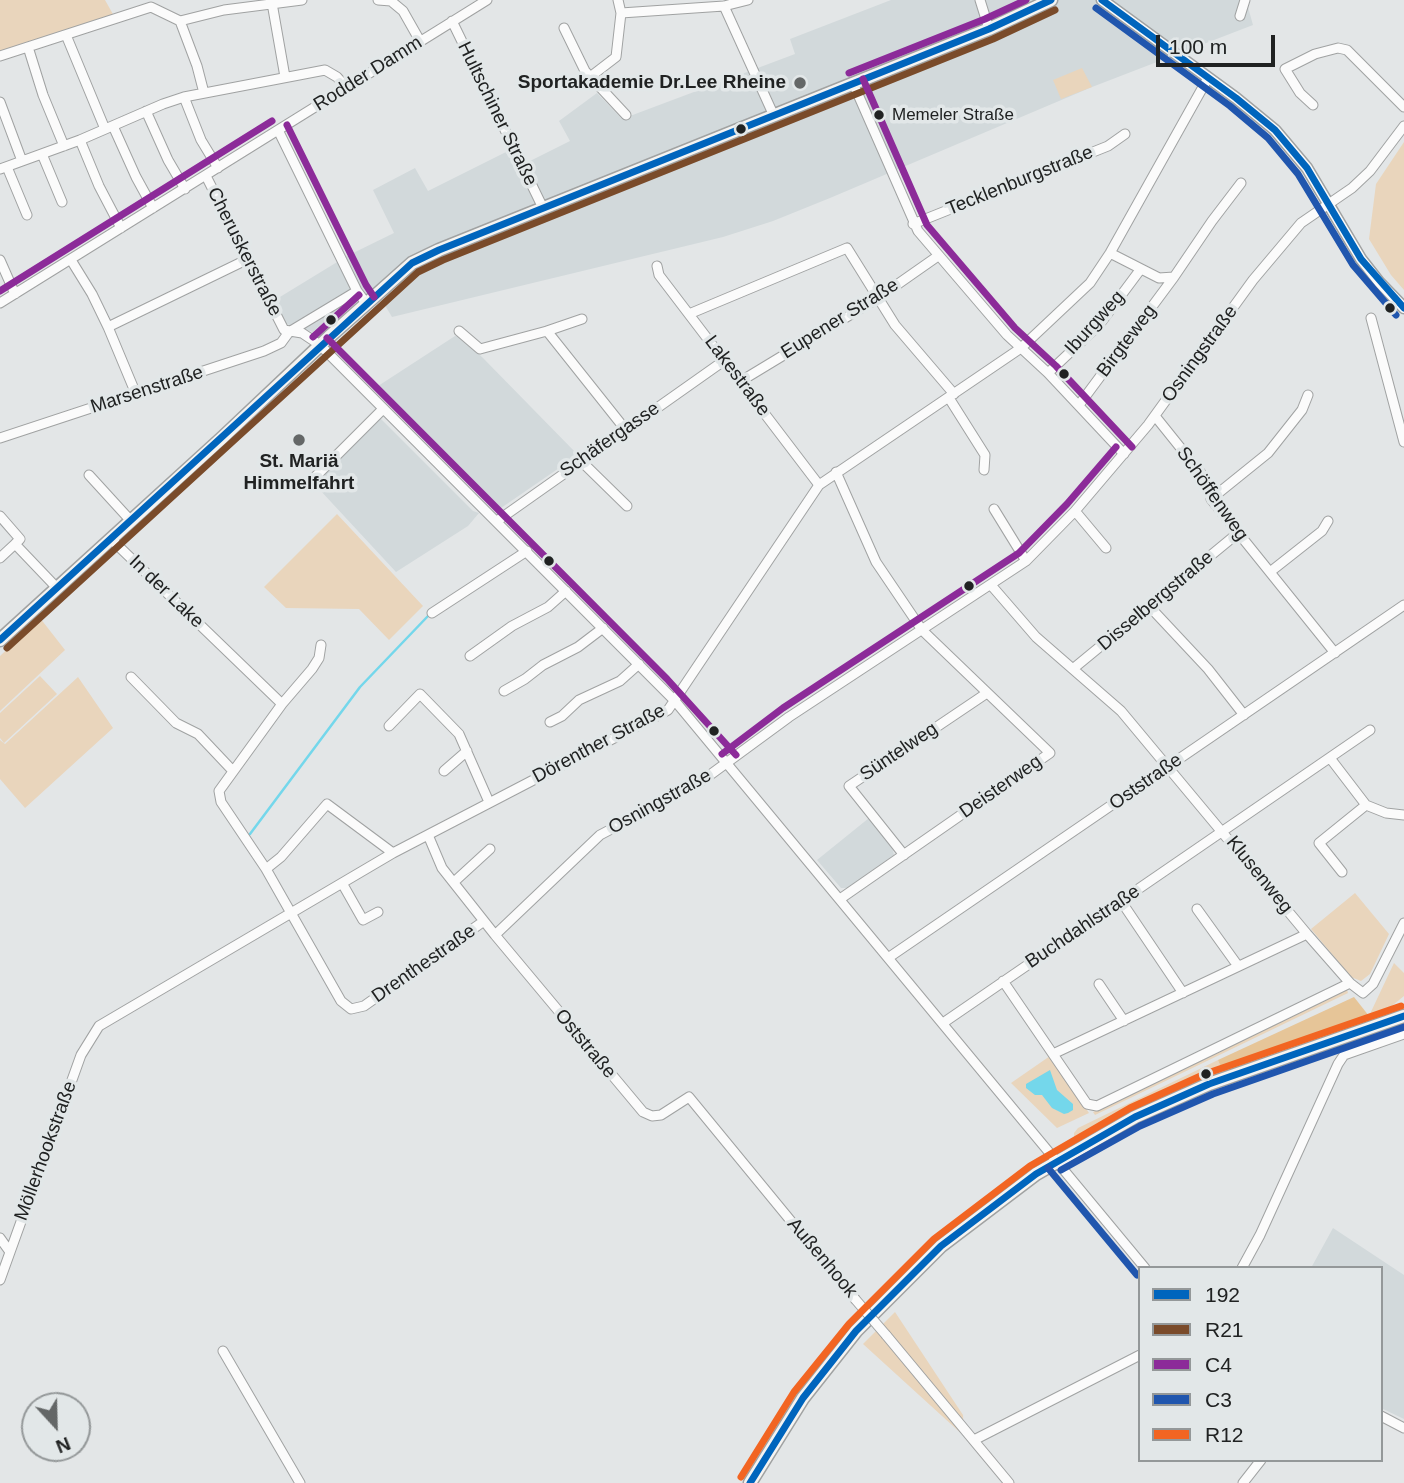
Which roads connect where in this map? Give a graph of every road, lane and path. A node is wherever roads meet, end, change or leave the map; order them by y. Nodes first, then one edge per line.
1 (302, 0) edge
2 (378, 0) edge
3 (487, 0) edge
4 (618, 0) edge
5 (748, 0) edge
6 (980, 0) edge
7 (1051, 0) edge
8 (1101, 0) edge
9 (1245, 0) edge
10 (272, 3) junction
11 (724, 6) junction
12 (621, 13) junction
13 (1240, 16) dead end
14 (180, 21) junction
15 (452, 21) junction
16 (564, 28) dead end
17 (989, 29) junction
18 (66, 35) junction
19 (420, 41) junction
20 (27, 47) junction
21 (0, 56) edge
22 (285, 77) junction
23 (590, 77) junction
24 (1208, 78) junction
25 (853, 83) junction
26 (347, 88) junction
27 (204, 93) junction
28 (184, 97) junction
29 (0, 102) edge
30 (1314, 105) dead end
31 (1404, 107) edge
32 (146, 111) junction
33 (625, 115) dead end
34 (774, 116) junction
35 (1404, 126) edge
36 (109, 128) junction
37 (278, 130) junction
38 (1125, 134) dead end
39 (80, 140) junction
40 (64, 146) junction
41 (42, 154) junction
42 (22, 161) junction
43 (3, 168) edge
44 (218, 168) junction
45 (206, 176) junction
46 (1241, 183) dead end
47 (185, 188) junction
48 (62, 202) dead end
49 (1330, 203) junction
50 (153, 208) junction
51 (543, 208) junction
52 (27, 215) dead end
53 (913, 224) junction
54 (121, 228) junction
55 (1110, 253) junction
56 (938, 256) junction
57 (248, 259) junction
58 (0, 260) edge
59 (71, 260) junction
60 (657, 266) dead end
61 (1140, 270) junction
62 (1174, 277) junction
63 (357, 291) junction
64 (15, 294) junction
65 (878, 298) junction
66 (0, 303) edge
67 (366, 303) junction
68 (1404, 308) edge
69 (689, 314) junction
70 (1371, 318) dead end
71 (582, 319) dead end
72 (108, 327) junction
73 (460, 331) dead end
74 (547, 331) junction
75 (289, 332) junction
76 (320, 345) junction
77 (1021, 348) junction
78 (725, 360) junction
79 (1048, 373) junction
80 (741, 381) junction
81 (136, 394) junction
82 (1308, 395) dead end
83 (951, 396) junction
84 (1079, 405) junction
85 (383, 409) junction
86 (1155, 415) junction
87 (625, 429) junction
88 (0, 438) edge
89 (1404, 442) edge
90 (1125, 454) junction
91 (581, 461) junction
92 (984, 470) dead end
93 (836, 472) junction
94 (89, 475) dead end
95 (310, 482) dead end
96 (819, 485) junction
97 (1211, 499) junction
98 (626, 506) dead end
99 (994, 509) dead end
100 (1075, 511) junction
101 (0, 516) edge
102 (131, 521) junction
103 (496, 521) junction
104 (1328, 521) dead end
105 (1238, 533) junction
106 (111, 539) junction
107 (15, 544) junction
108 (1106, 548) dead end
109 (527, 551) junction
110 (0, 558) edge
111 (1026, 561) junction
112 (1270, 572) junction
113 (991, 585) junction
114 (57, 588) junction
115 (566, 591) junction
116 (1149, 606) junction
117 (1404, 606) edge
118 (432, 613) dead end
119 (603, 628) junction
120 (922, 630) junction
121 (0, 640) edge
122 (321, 645) dead end
123 (1335, 653) junction
124 (470, 656) dead end
125 (639, 664) junction
126 (1074, 668) junction
127 (131, 677) dead end
128 (504, 691) dead end
129 (987, 693) junction
130 (676, 701) junction
131 (282, 704) junction
132 (1244, 715) junction
133 (550, 722) dead end
134 (389, 726) dead end
135 (1370, 730) dead end
136 (467, 751) junction
137 (1330, 758) junction
138 (728, 762) junction
139 (1169, 766) junction
140 (232, 770) junction
141 (444, 771) dead end
142 (489, 802) junction
143 (1366, 805) junction
144 (1404, 815) edge
145 (1223, 831) junction
146 (428, 835) junction
147 (490, 849) dead end
148 (393, 853) junction
149 (904, 855) junction
150 (267, 869) junction
151 (1342, 872) dead end
152 (454, 882) junction
153 (342, 883) junction
154 (840, 899) junction
155 (1121, 901) junction
156 (1197, 909) dead end
157 (377, 912) dead end
158 (290, 913) junction
159 (484, 921) junction
160 (1404, 923) edge
161 (1307, 934) junction
162 (495, 935) junction
163 (888, 958) junction
164 (1238, 966) junction
165 (1003, 981) junction
166 (1350, 983) junction
167 (1099, 985) dead end
168 (1183, 993) junction
169 (1404, 1016) edge
170 (1124, 1021) junction
171 (943, 1023) junction
172 (99, 1026) joint
173 (1404, 1034) edge
174 (1053, 1054) junction
175 (689, 1097) joint
176 (1056, 1161) junction
177 (0, 1238) edge
178 (10, 1252) junction
179 (1143, 1266) edge
180 (1243, 1266) edge
181 (0, 1280) edge
182 (223, 1351) dead end
183 (1138, 1356) edge
184 (1383, 1417) edge
185 (1404, 1428) edge
186 (974, 1440) junction
187 (1259, 1462) edge
188 (300, 1483) edge
189 (750, 1483) edge
190 (1009, 1483) edge
191 (1243, 1483) edge

1 - 10 street
2 - 19 street
3 - 15 street, Rodder Damm
4 - 12 street
5 - 11 street
6 - 17 street
7 - 17 main road
8 - 24 street
9 - 13 street
10 - 14 street
10 - 22 street
11 - 12 street
11 - 34 street
12 - 23 street
14 - 18 street
14 - 27 street
15 - 19 street, Rodder Damm
15 - 51 street, Hultschiner Straße
16 - 23 street
17 - 25 main road
18 - 20 street
18 - 36 street
19 - 26 street, Rodder Damm
20 - 21 street
20 - 40 street
22 - 26 street
22 - 27 street
23 - 33 street
24 - 49 street
24 - 55 street, Dörenther Straße
25 - 34 main road
25 - 53 street
26 - 37 street, Rodder Damm
27 - 28 street
28 - 32 street
28 - 44 street
29 - 42 street
30 - 31 street
32 - 36 street
32 - 47 street
34 - 51 main road
35 - 49 street, Osningstraße
36 - 39 street
36 - 50 street
37 - 44 street, Rodder Damm
37 - 63 street
38 - 53 street, Tecklenburgstraße
39 - 40 street
39 - 54 street
40 - 41 street
41 - 42 street
41 - 48 street
42 - 43 street
43 - 52 street
44 - 45 street, Rodder Damm
45 - 47 street, Rodder Damm
45 - 57 street, Cheruskerstraße
46 - 62 street, Birgteweg
47 - 50 street, Rodder Damm
49 - 68 street
49 - 86 street, Osningstraße
50 - 54 street, Rodder Damm
51 - 67 main road
53 - 56 street
54 - 59 street, Rodder Damm
55 - 61 street
55 - 77 street, Dörenther Straße
56 - 65 street, Eupener Straße
56 - 77 street
57 - 72 street
57 - 75 street, Cheruskerstraße
58 - 64 street
59 - 64 street, Rodder Damm
59 - 72 street
60 - 69 street, Lakestraße
61 - 62 street
61 - 79 street, Iburgweg
62 - 84 street, Birgteweg
63 - 67 street
63 - 75 street, Marsenstraße
64 - 66 street, Rodder Damm
65 - 69 street
65 - 80 street, Eupener Straße
65 - 83 street
67 - 76 main road
69 - 78 street, Lakestraße
70 - 89 street
71 - 74 street
72 - 81 street
73 - 74 street
74 - 87 street
75 - 76 street, Cheruskerstraße
75 - 81 street, Marsenstraße
76 - 85 street
76 - 102 main road
77 - 79 street
77 - 83 street, Dörenther Straße
78 - 80 street, Lakestraße
78 - 87 street, Schäfergasse
79 - 84 street
80 - 96 street, Lakestraße
81 - 88 street, Marsenstraße
82 - 97 street
83 - 92 street
83 - 93 street, Dörenther Straße
84 - 90 street
85 - 95 street
85 - 103 street
86 - 90 street, Osningstraße
86 - 97 street, Schöffenweg
87 - 91 street, Schäfergasse
90 - 100 street, Osningstraße
91 - 98 street
91 - 103 street, Schäfergasse
93 - 96 street, Dörenther Straße
93 - 120 street
94 - 102 street
96 - 130 street, Dörenther Straße
97 - 105 street, Schöffenweg
99 - 111 street
100 - 108 street
100 - 111 street, Osningstraße
101 - 107 street
102 - 106 main road
103 - 109 street
104 - 112 street
105 - 112 street, Schöffenweg
105 - 116 street, Disselbergstraße
106 - 114 main road
106 - 131 street, In der Lake
107 - 110 street
107 - 114 street
109 - 115 street
109 - 118 street
111 - 113 street, Osningstraße
112 - 123 street, Schöffenweg
113 - 120 street, Osningstraße
113 - 126 street, Klusenweg
114 - 121 main road
115 - 119 street
115 - 124 street
116 - 126 street, Disselbergstraße
116 - 132 street
117 - 123 street, Oststraße
119 - 125 street
119 - 128 street
120 - 129 street, Deisterweg
120 - 138 street, Osningstraße
122 - 131 street
123 - 132 street, Oststraße
125 - 130 street
125 - 133 street
126 - 139 street, Klusenweg
127 - 140 street
129 - 149 street, Süntelweg
129 - 149 street, Deisterweg
130 - 138 street
130 - 142 street, Dörenther Straße
131 - 140 street
132 - 139 street, Oststraße
134 - 136 street
135 - 137 street, Buchdahlstraße
136 - 141 street
136 - 142 street
137 - 143 street
137 - 145 street, Buchdahlstraße
138 - 154 street
138 - 162 street, Osningstraße
139 - 145 street, Klusenweg
139 - 163 street, Oststraße
140 - 150 street
142 - 146 street, Dörenther Straße
143 - 144 street
143 - 151 street
145 - 155 street, Buchdahlstraße
145 - 161 street, Klusenweg
146 - 148 street, Dörenther Straße
146 - 152 street, Drenthestraße
147 - 152 street
148 - 150 street
148 - 153 street, Dörenther Straße
149 - 154 street, Deisterweg
150 - 158 street
152 - 159 street, Drenthestraße
153 - 157 street
153 - 158 street, Dörenther Straße
154 - 163 street
155 - 165 street, Buchdahlstraße
155 - 168 street
156 - 164 street
158 - 159 street, Drenthestraße
158 - 172 street, Dörenther Straße
159 - 162 street, Drenthestraße
160 - 166 street
161 - 164 street
161 - 166 street, Klusenweg
162 - 175 street, Oststraße
163 - 171 street
164 - 168 street
165 - 171 street, Buchdahlstraße
165 - 174 street
166 - 174 street
167 - 170 street
168 - 170 street
169 - 176 main road
170 - 174 street
171 - 176 street
172 - 178 street, Möllerhookstraße
173 - 180 street
175 - 186 street, Außenhook, bridge
176 - 179 street
176 - 189 main road
177 - 178 street
178 - 181 street, Möllerhookstraße
182 - 188 street
183 - 186 street
184 - 185 street
186 - 190 street, Außenhook
187 - 191 street

